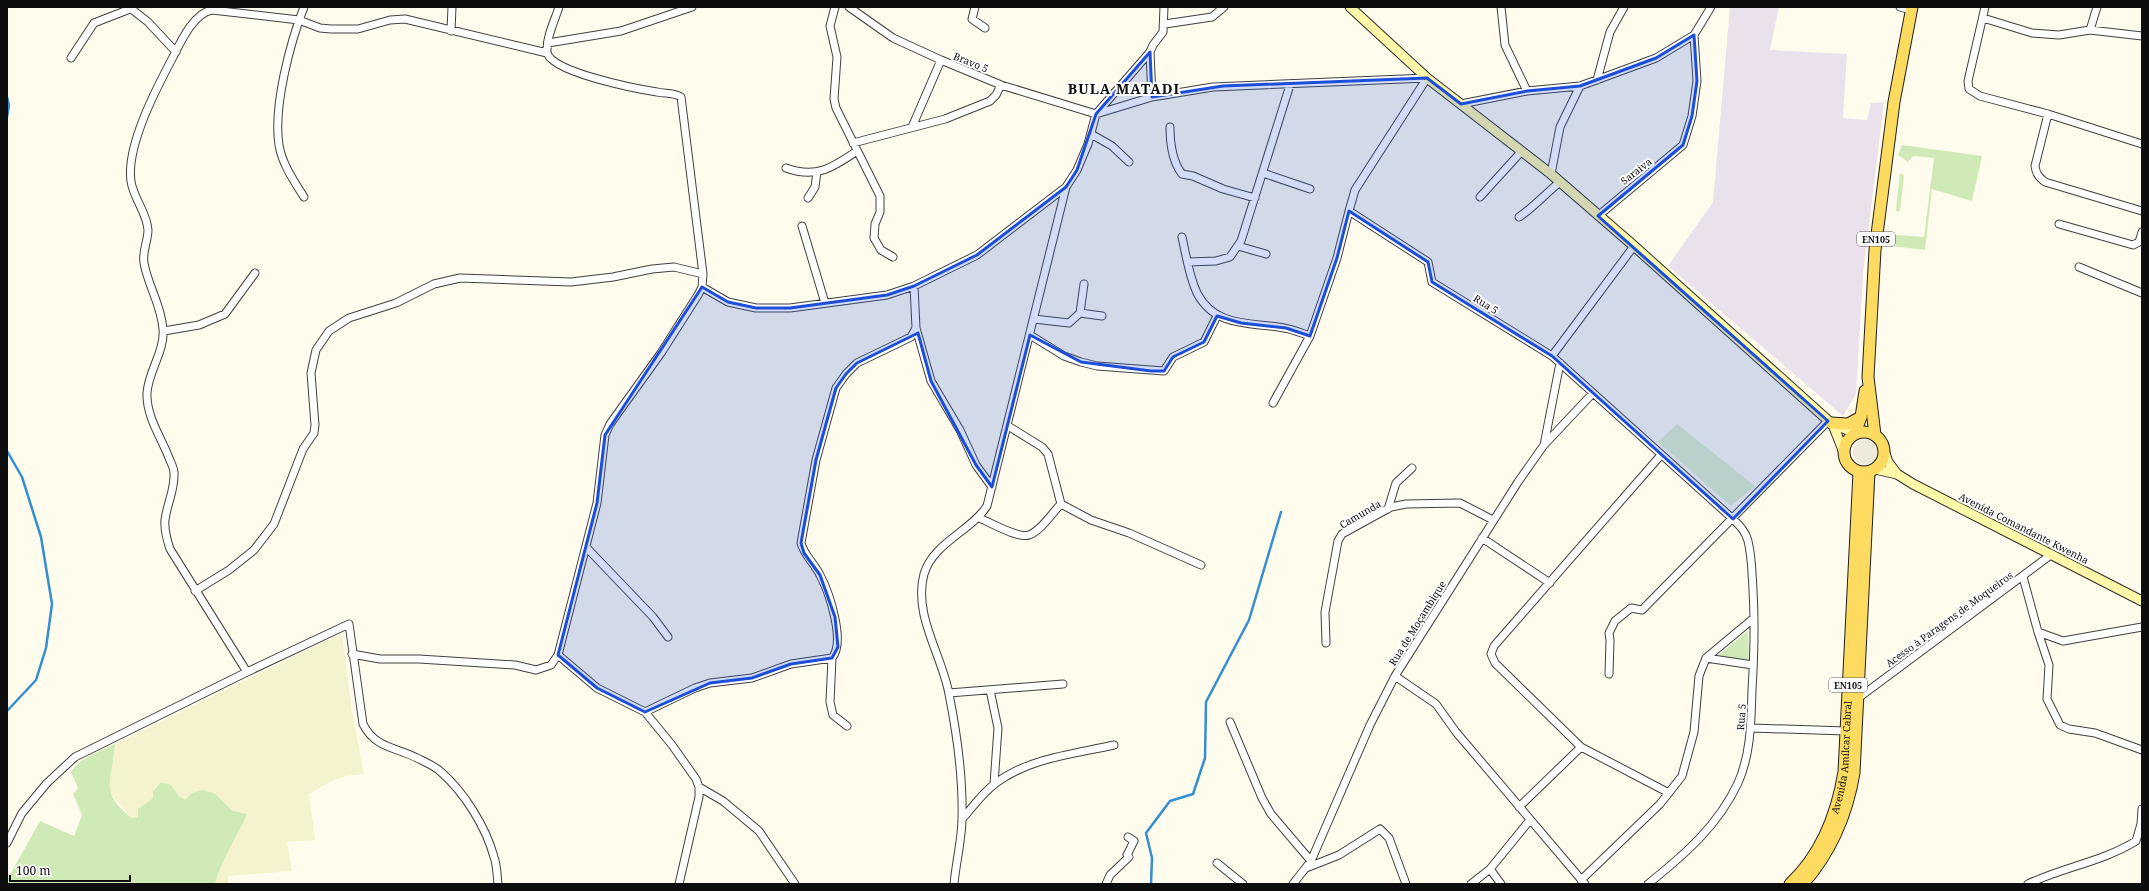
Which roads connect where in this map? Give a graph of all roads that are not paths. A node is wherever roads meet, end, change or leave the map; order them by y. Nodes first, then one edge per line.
1 (304, 7) edge
2 (452, 7) edge
3 (559, 7) edge
4 (692, 7) edge
5 (835, 7) edge
6 (848, 7) edge
7 (975, 7) edge
8 (1164, 7) edge
9 (1224, 7) edge
10 (1350, 7) edge
11 (1501, 7) edge
12 (1624, 7) edge
13 (1711, 7) edge
14 (1900, 7) edge
15 (1985, 7) edge
16 (2097, 7) edge
17 (130, 8) edge
18 (213, 8) edge
19 (204, 9) edge
20 (1912, 9) edge
21 (1983, 18) junction
22 (299, 20) junction
23 (1165, 24) junction
24 (985, 28) dead end
25 (2090, 30) junction
26 (452, 31) junction
27 (1694, 35) junction
28 (2142, 36) edge
29 (548, 42) junction
30 (176, 52) junction
31 (1150, 52) junction
32 (547, 53) junction
33 (71, 58) dead end
34 (941, 60) junction
35 (1426, 78) junction
36 (1597, 80) junction
37 (1001, 84) junction
38 (1290, 84) junction
39 (1580, 86) junction
40 (1527, 91) junction
41 (1152, 97) junction
42 (1461, 104) junction
43 (1096, 114) junction
44 (2048, 114) junction
45 (912, 127) junction
46 (1170, 127) dead end
47 (1091, 134) junction
48 (853, 144) junction
49 (2142, 144) edge
50 (857, 151) junction
51 (1521, 152) junction
52 (1129, 162) dead end
53 (786, 168) dead end
54 (817, 172) junction
55 (1263, 173) junction
56 (1551, 174) junction
57 (1560, 182) junction
58 (1066, 187) junction
59 (1310, 189) dead end
60 (304, 197) dead end
61 (1480, 197) dead end
62 (808, 198) dead end
63 (1255, 198) junction
64 (1349, 211) junction
65 (2142, 211) edge
66 (1598, 216) junction
67 (1519, 217) dead end
68 (2059, 224) dead end
69 (802, 226) dead end
70 (2142, 232) edge
71 (1182, 237) dead end
72 (1238, 246) junction
73 (1634, 246) junction
74 (1266, 254) dead end
75 (893, 257) dead end
76 (1188, 262) junction
77 (2079, 267) dead end
78 (256, 273) dead end
79 (703, 274) junction
80 (1084, 284) dead end
81 (914, 286) junction
82 (702, 287) junction
83 (2142, 293) edge
84 (825, 303) junction
85 (1080, 313) junction
86 (1102, 316) dead end
87 (1217, 316) junction
88 (1034, 319) junction
89 (916, 328) junction
90 (164, 331) junction
91 (1030, 335) junction
92 (1310, 336) junction
93 (1552, 356) junction
94 (1560, 363) junction
95 (1868, 377) junction
96 (1593, 393) junction
97 (1273, 403) dead end
98 (1860, 417) junction
99 (1831, 423) junction
100 (1008, 426) junction
101 (1855, 433) junction
102 (1874, 435) junction
103 (1544, 445) junction
104 (1884, 451) junction
105 (1662, 455) junction
106 (1845, 455) junction
107 (1412, 468) dead end
108 (1868, 471) junction
109 (1897, 474) junction
110 (992, 487) junction
111 (1061, 504) junction
112 (1388, 508) junction
113 (979, 518) junction
114 (1733, 519) junction
115 (1493, 520) junction
116 (1482, 538) junction
117 (586, 548) junction
118 (2052, 554) junction
119 (1201, 565) dead end
120 (2023, 577) junction
121 (1550, 583) junction
122 (195, 591) junction
123 (2142, 601) edge
124 (1754, 618) junction
125 (2142, 627) edge
126 (2038, 632) junction
127 (668, 637) dead end
128 (1326, 643) dead end
129 (352, 654) junction
130 (558, 655) junction
131 (832, 658) junction
132 (1706, 658) junction
133 (1753, 665) junction
134 (247, 672) junction
135 (1608, 674) dead end
136 (1395, 676) junction
137 (1063, 684) dead end
138 (990, 690) junction
139 (949, 693) junction
140 (1857, 700) junction
141 (645, 712) junction
142 (1230, 722) dead end
143 (847, 726) dead end
144 (1750, 728) junction
145 (1846, 731) junction
146 (1114, 745) dead end
147 (1581, 747) junction
148 (2142, 750) edge
149 (994, 784) junction
150 (699, 787) junction
151 (1669, 793) junction
152 (1519, 807) junction
153 (2142, 809) edge
154 (962, 819) junction
155 (1530, 820) junction
156 (1128, 837) dead end
157 (7, 844) edge
158 (1311, 860) junction
159 (1217, 863) dead end
160 (1306, 868) junction
161 (1490, 870) junction
162 (1583, 882) edge
163 (498, 884) edge
164 (679, 884) edge
165 (795, 884) edge
166 (954, 884) edge
167 (1106, 884) edge
168 (1242, 884) edge
169 (1293, 884) edge
170 (1406, 884) edge
171 (1471, 884) edge
172 (1501, 884) edge
173 (1648, 884) edge
174 (1790, 884) edge
175 (1803, 884) edge
176 (2028, 884) edge

1 - 22 street
2 - 26 street
3 - 29 street
4 - 29 street
5 - 48 street
6 - 34 street, Bravo 5
7 - 24 street
8 - 23 street
9 - 23 street
10 - 35 main road
11 - 40 street
12 - 36 street
13 - 27 street
14 - 20 street
15 - 21 street
16 - 25 street
17 - 30 street
17 - 33 street
18 - 19 street
18 - 22 street
19 - 30 street
20 - 95 main road, EN105
21 - 25 street
21 - 44 street
22 - 26 street
22 - 60 street
23 - 31 street
25 - 28 street
26 - 32 street
27 - 36 street
27 - 66 street
29 - 32 street
30 - 90 street
31 - 41 street
31 - 43 street
32 - 79 street
34 - 37 street, Bravo 5
34 - 45 street
35 - 38 street
35 - 42 main road
35 - 64 street
36 - 39 street
37 - 43 street, Bravo 5
37 - 45 street
38 - 41 street
38 - 55 street
39 - 40 street
39 - 56 street
40 - 42 street
41 - 43 street
42 - 51 main road
43 - 47 street
44 - 49 street
44 - 65 street
45 - 48 street
46 - 63 street
47 - 52 street
47 - 58 street
48 - 50 street
50 - 54 street
50 - 75 street
51 - 56 main road
51 - 61 street
53 - 54 street
54 - 62 street
55 - 59 street
55 - 63 street
56 - 57 main road
57 - 66 main road
57 - 67 street
58 - 81 street
58 - 88 street
63 - 72 street
64 - 92 street
64 - 93 street, Rua 5
66 - 73 main road
68 - 70 street
69 - 84 street
71 - 76 street
72 - 74 street
72 - 76 street
73 - 93 street
73 - 99 main road
76 - 87 street
77 - 83 street
78 - 90 street
79 - 82 street
79 - 122 street
80 - 85 street
81 - 84 street
81 - 89 street
82 - 84 street
82 - 117 street
85 - 86 street
85 - 88 street
87 - 91 street
87 - 92 street
88 - 91 street
89 - 110 street
89 - 131 street
90 - 122 street
91 - 100 street
92 - 97 street
93 - 94 street, Rua 5
94 - 96 street, Rua 5
94 - 103 street
95 - 98 main road, EN105
95 - 102 main road, EN105
96 - 103 street, Rua de Moçambique
96 - 105 street, Rua 5
98 - 99 main road
98 - 101 main road, EN105
99 - 101 main road
99 - 106 main road
99 - 114 street
100 - 110 street
100 - 111 street
101 - 102 main road
101 - 106 main road, EN105
102 - 104 main road, EN105
103 - 115 street, Rua de Moçambique
104 - 108 main road, EN105
104 - 109 main road
105 - 114 street, Rua 5
105 - 121 street
106 - 108 main road
107 - 112 street
108 - 109 main road
108 - 140 main road, Avenida Amílcar Cabral / EN105
108 - 145 main road, Avenida Amílcar Cabral / EN105
109 - 118 main road, Avenida Comandante Kwenha
110 - 113 street
111 - 113 street
111 - 119 street
112 - 115 street, Camunda
112 - 128 street, Camunda
113 - 139 street
114 - 124 street, Rua 5
114 - 135 street
115 - 116 street, Rua de Moçambique
116 - 121 street
116 - 136 street, Rua de Moçambique
117 - 127 street
117 - 130 street
118 - 120 street, Acesso à Paragens de Moqueiros
118 - 123 main road, Avenida Comandante Kwenha
120 - 126 street
120 - 140 street, Acesso à Paragens de Moqueiros
121 - 147 street
122 - 134 street
124 - 132 street
124 - 133 street, Rua 5
125 - 126 street
126 - 148 street
129 - 130 street
129 - 134 street
129 - 163 street
130 - 141 street
131 - 141 street
131 - 143 street
132 - 133 street
132 - 151 street
133 - 144 street, Rua 5
134 - 157 street
136 - 152 street
136 - 158 street, Rua de Moçambique
137 - 138 street
138 - 139 street
138 - 149 street
139 - 154 street
140 - 175 main road, Avenida Amílcar Cabral / EN105
141 - 150 street
142 - 158 street
144 - 145 street
144 - 173 street, Rua 5
145 - 174 main road, Avenida Amílcar Cabral / EN105
146 - 149 street
147 - 151 street
147 - 152 street
149 - 154 street
150 - 164 street
150 - 165 street
151 - 162 street
152 - 155 street
153 - 176 street
154 - 166 street
155 - 161 street
155 - 162 street
156 - 167 street
158 - 160 street, Rua de Moçambique
159 - 168 street
160 - 169 street, Rua de Moçambique
160 - 170 street
161 - 171 street
161 - 172 street

